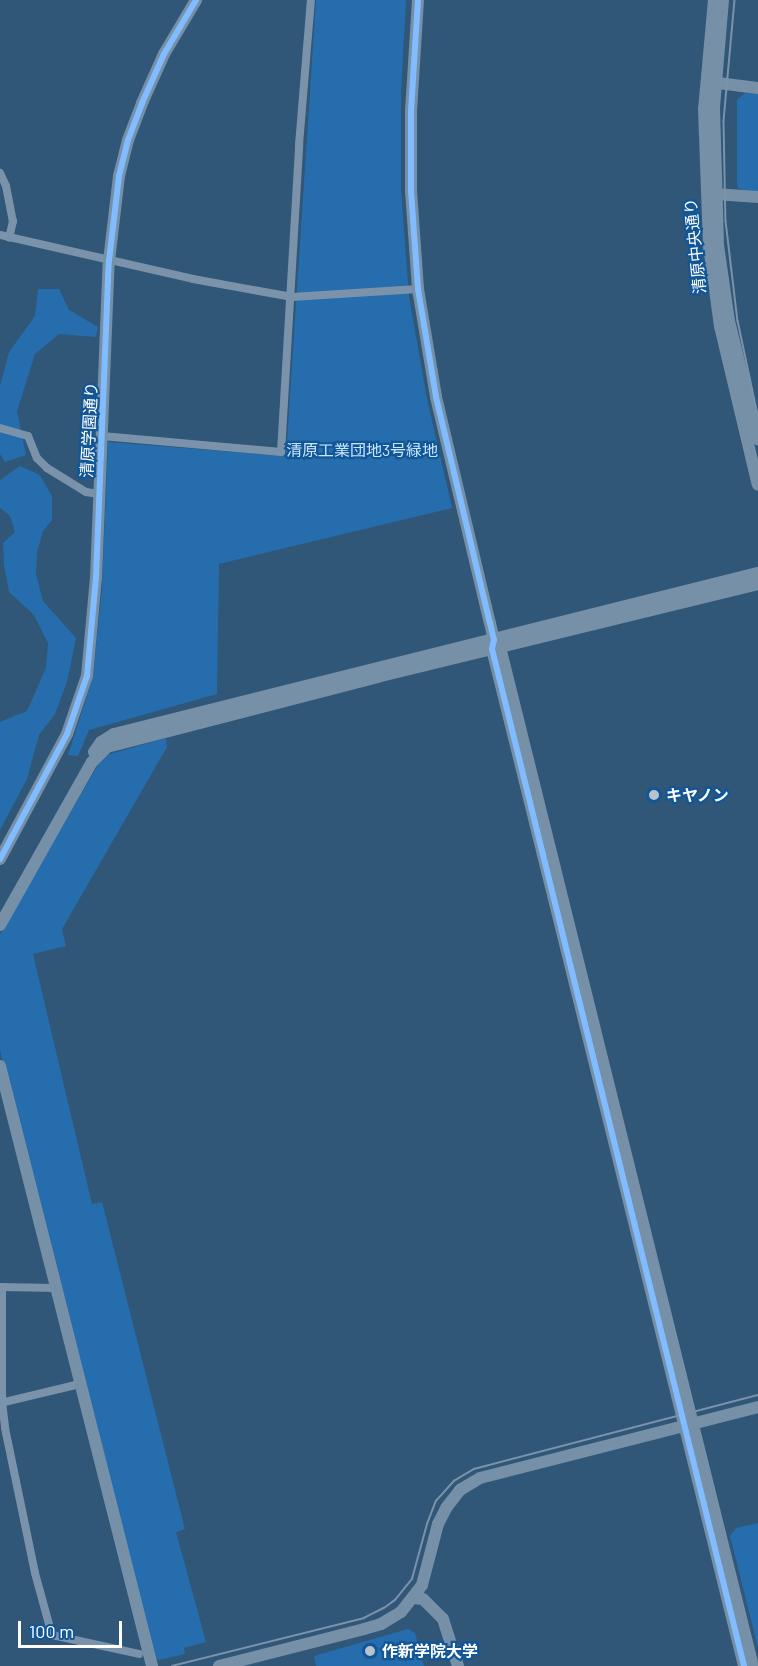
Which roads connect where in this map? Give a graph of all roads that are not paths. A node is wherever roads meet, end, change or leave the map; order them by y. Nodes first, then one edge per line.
1 (196, 0) edge
2 (311, 0) edge
3 (418, 0) edge
4 (714, 0) edge
5 (723, 0) edge
6 (711, 82) junction
7 (758, 88) edge
8 (0, 173) edge
9 (715, 194) junction
10 (758, 197) edge
11 (4, 237) edge
12 (109, 261) junction
13 (418, 289) junction
14 (292, 297) junction
15 (0, 428) edge
16 (102, 436) junction
17 (758, 439) edge
18 (758, 485) edge
19 (99, 495) junction
20 (758, 573) edge
21 (758, 584) edge
22 (495, 646) junction
23 (0, 859) edge
24 (0, 925) edge
25 (0, 1066) edge
26 (1, 1287) edge
27 (56, 1288) junction
28 (80, 1384) junction
29 (1, 1403) edge
30 (758, 1407) edge
31 (689, 1425) junction
32 (3, 1427) edge
33 (11, 1454) junction
34 (0, 1455) edge
35 (414, 1598) junction
36 (139, 1654) dead end
37 (152, 1666) edge
38 (219, 1666) edge
39 (451, 1666) edge
40 (458, 1666) edge
41 (744, 1666) edge
42 (753, 1666) edge

1 - 12 street, 清原学園通り
2 - 14 street
3 - 13 street
4 - 6 street, 清原中央通り
5 - 6 street, 清原中央通り
6 - 7 street
6 - 9 street, 清原中央通り
6 - 18 street, 清原中央通り
8 - 11 street
9 - 10 street
9 - 17 street, 清原中央通り
11 - 12 street
12 - 14 street
12 - 16 street, 清原学園通り
13 - 14 street
13 - 22 street
14 - 16 street
15 - 19 street
16 - 19 street, 清原学園通り
19 - 23 street, 清原学園通り
20 - 22 street
21 - 22 street
22 - 24 street
22 - 31 street
25 - 27 street
26 - 27 street
26 - 29 street
27 - 28 street
28 - 29 street
28 - 37 street
29 - 32 street
30 - 31 street
31 - 35 street
31 - 41 street
31 - 42 street
32 - 33 street
33 - 34 street
33 - 36 street
35 - 38 street
35 - 39 street
35 - 40 street

